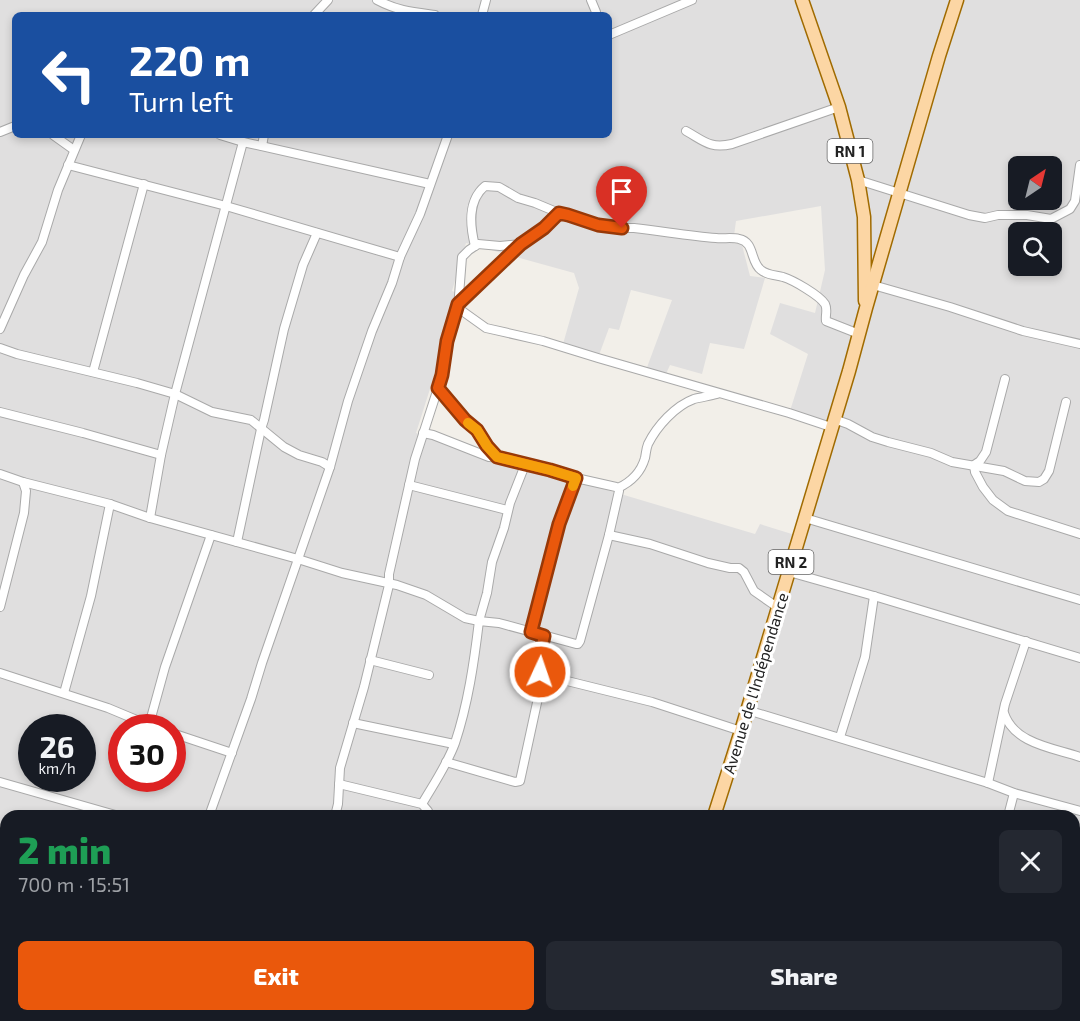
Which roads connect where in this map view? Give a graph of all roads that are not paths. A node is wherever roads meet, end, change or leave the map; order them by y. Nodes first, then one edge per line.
1 (328, 0) edge
2 (377, 0) edge
3 (692, 0) edge
4 (802, 0) edge
5 (957, 0) edge
6 (317, 12) edge
7 (412, 12) edge
8 (612, 34) edge
9 (839, 107) junction
10 (686, 131) dead end
11 (57, 138) edge
12 (80, 138) edge
13 (230, 138) edge
14 (263, 138) edge
15 (447, 138) edge
16 (243, 142) junction
17 (262, 146) junction
18 (74, 150) junction
19 (68, 165) junction
20 (1080, 165) edge
21 (858, 180) junction
22 (144, 184) junction
23 (430, 184) junction
24 (900, 193) junction
25 (226, 206) junction
26 (559, 213) junction
27 (317, 233) junction
28 (521, 244) junction
29 (475, 246) junction
30 (400, 257) junction
31 (873, 285) junction
32 (459, 291) junction
33 (471, 292) junction
34 (458, 306) junction
35 (866, 308) junction
36 (0, 329) edge
37 (859, 334) junction
38 (1080, 344) edge
39 (0, 348) edge
40 (93, 372) junction
41 (1005, 379) dead end
42 (438, 388) junction
43 (175, 393) junction
44 (720, 393) junction
45 (1066, 402) dead end
46 (0, 412) edge
47 (833, 423) junction
48 (261, 429) junction
49 (423, 433) junction
50 (161, 455) junction
51 (497, 457) junction
52 (525, 465) junction
53 (974, 465) junction
54 (330, 467) junction
55 (0, 474) edge
56 (576, 478) junction
57 (23, 482) junction
58 (409, 485) junction
59 (618, 488) junction
60 (110, 504) junction
61 (507, 510) junction
62 (150, 518) junction
63 (805, 518) junction
64 (1080, 534) edge
65 (211, 535) junction
66 (609, 535) junction
67 (237, 542) junction
68 (298, 558) junction
69 (789, 572) junction
70 (389, 585) junction
71 (874, 596) junction
72 (1080, 600) edge
73 (0, 607) edge
74 (777, 607) junction
75 (480, 621) junction
76 (531, 632) junction
77 (544, 636) junction
78 (1026, 641) junction
79 (1080, 658) edge
80 (370, 660) junction
81 (0, 673) edge
82 (429, 675) dead end
83 (543, 675) junction
84 (64, 693) junction
85 (747, 710) junction
86 (1004, 712) junction
87 (121, 714) edge
88 (156, 714) edge
89 (353, 723) junction
90 (741, 731) junction
91 (840, 737) junction
92 (186, 738) edge
93 (454, 744) junction
94 (232, 753) junction
95 (1080, 757) edge
96 (446, 762) junction
97 (0, 782) edge
98 (988, 783) junction
99 (339, 784) junction
100 (1014, 793) junction
101 (422, 804) junction
102 (97, 810) edge
103 (211, 810) edge
104 (336, 810) edge
105 (427, 810) edge
106 (716, 810) edge
107 (1010, 810) edge
108 (1076, 810) edge

1 - 6 street
2 - 7 street
3 - 8 street
4 - 9 main road, RN 1
5 - 24 main road, RN 2
9 - 10 street
9 - 21 main road, RN 1
11 - 18 street
12 - 18 street
13 - 16 street
14 - 17 street
15 - 23 street
16 - 17 street
16 - 25 street
17 - 23 street
18 - 19 street
19 - 22 street
19 - 36 street
20 - 24 street
21 - 24 street
21 - 35 main road, RN 1
22 - 25 street
22 - 40 street
23 - 30 street
24 - 31 main road, RN 2
25 - 27 street
25 - 43 street
26 - 28 street
26 - 29 street
26 - 37 street
27 - 30 street
27 - 48 street
28 - 29 street
28 - 33 street
29 - 32 street
30 - 54 street
31 - 35 main road, RN 2
31 - 38 street
32 - 33 street
32 - 34 street
33 - 34 street
34 - 42 street
34 - 44 street
35 - 37 main road, Avenue de l'Indépendance / RN 2
37 - 47 main road, Avenue de l'Indépendance / RN 2
39 - 40 street
40 - 43 street
41 - 53 street
42 - 49 street
42 - 51 street
43 - 48 street
43 - 50 street
44 - 47 street
44 - 59 street
45 - 53 street
46 - 50 street
47 - 53 street
47 - 63 main road, Avenue de l'Indépendance / RN 2
48 - 54 street
48 - 67 street
49 - 51 street
49 - 58 street
50 - 62 street
51 - 52 street
52 - 56 street
52 - 61 street
53 - 64 street
54 - 68 street
55 - 57 street
56 - 59 street
56 - 76 street
57 - 60 street
57 - 73 street
58 - 61 street
58 - 70 street
59 - 66 street
60 - 62 street
60 - 84 street
61 - 75 street
62 - 65 street
63 - 69 main road, Avenue de l'Indépendance / RN 2
63 - 72 street
65 - 67 street
65 - 88 street
66 - 74 street
66 - 77 street
67 - 68 street
68 - 70 street
68 - 94 street
69 - 71 street
69 - 74 main road, Avenue de l'Indépendance / RN 2
70 - 75 street
70 - 80 street
71 - 78 street
71 - 91 street
74 - 85 main road, Avenue de l'Indépendance / RN 2
75 - 76 street
75 - 93 street
76 - 77 street
77 - 83 street
78 - 79 street
78 - 86 street
80 - 82 street
80 - 89 street
81 - 84 street
83 - 90 street
83 - 96 street
84 - 87 street
85 - 90 main road, Avenue de l'Indépendance / RN 2
85 - 91 street
86 - 95 street
86 - 98 street
89 - 93 street
89 - 99 street
90 - 106 main road, Avenue de l'Indépendance / RN 2
91 - 98 street
92 - 94 street
93 - 96 street
94 - 103 street
96 - 101 street
97 - 102 street
98 - 100 street
99 - 101 street
99 - 104 street
100 - 107 street
100 - 108 street
101 - 105 street

